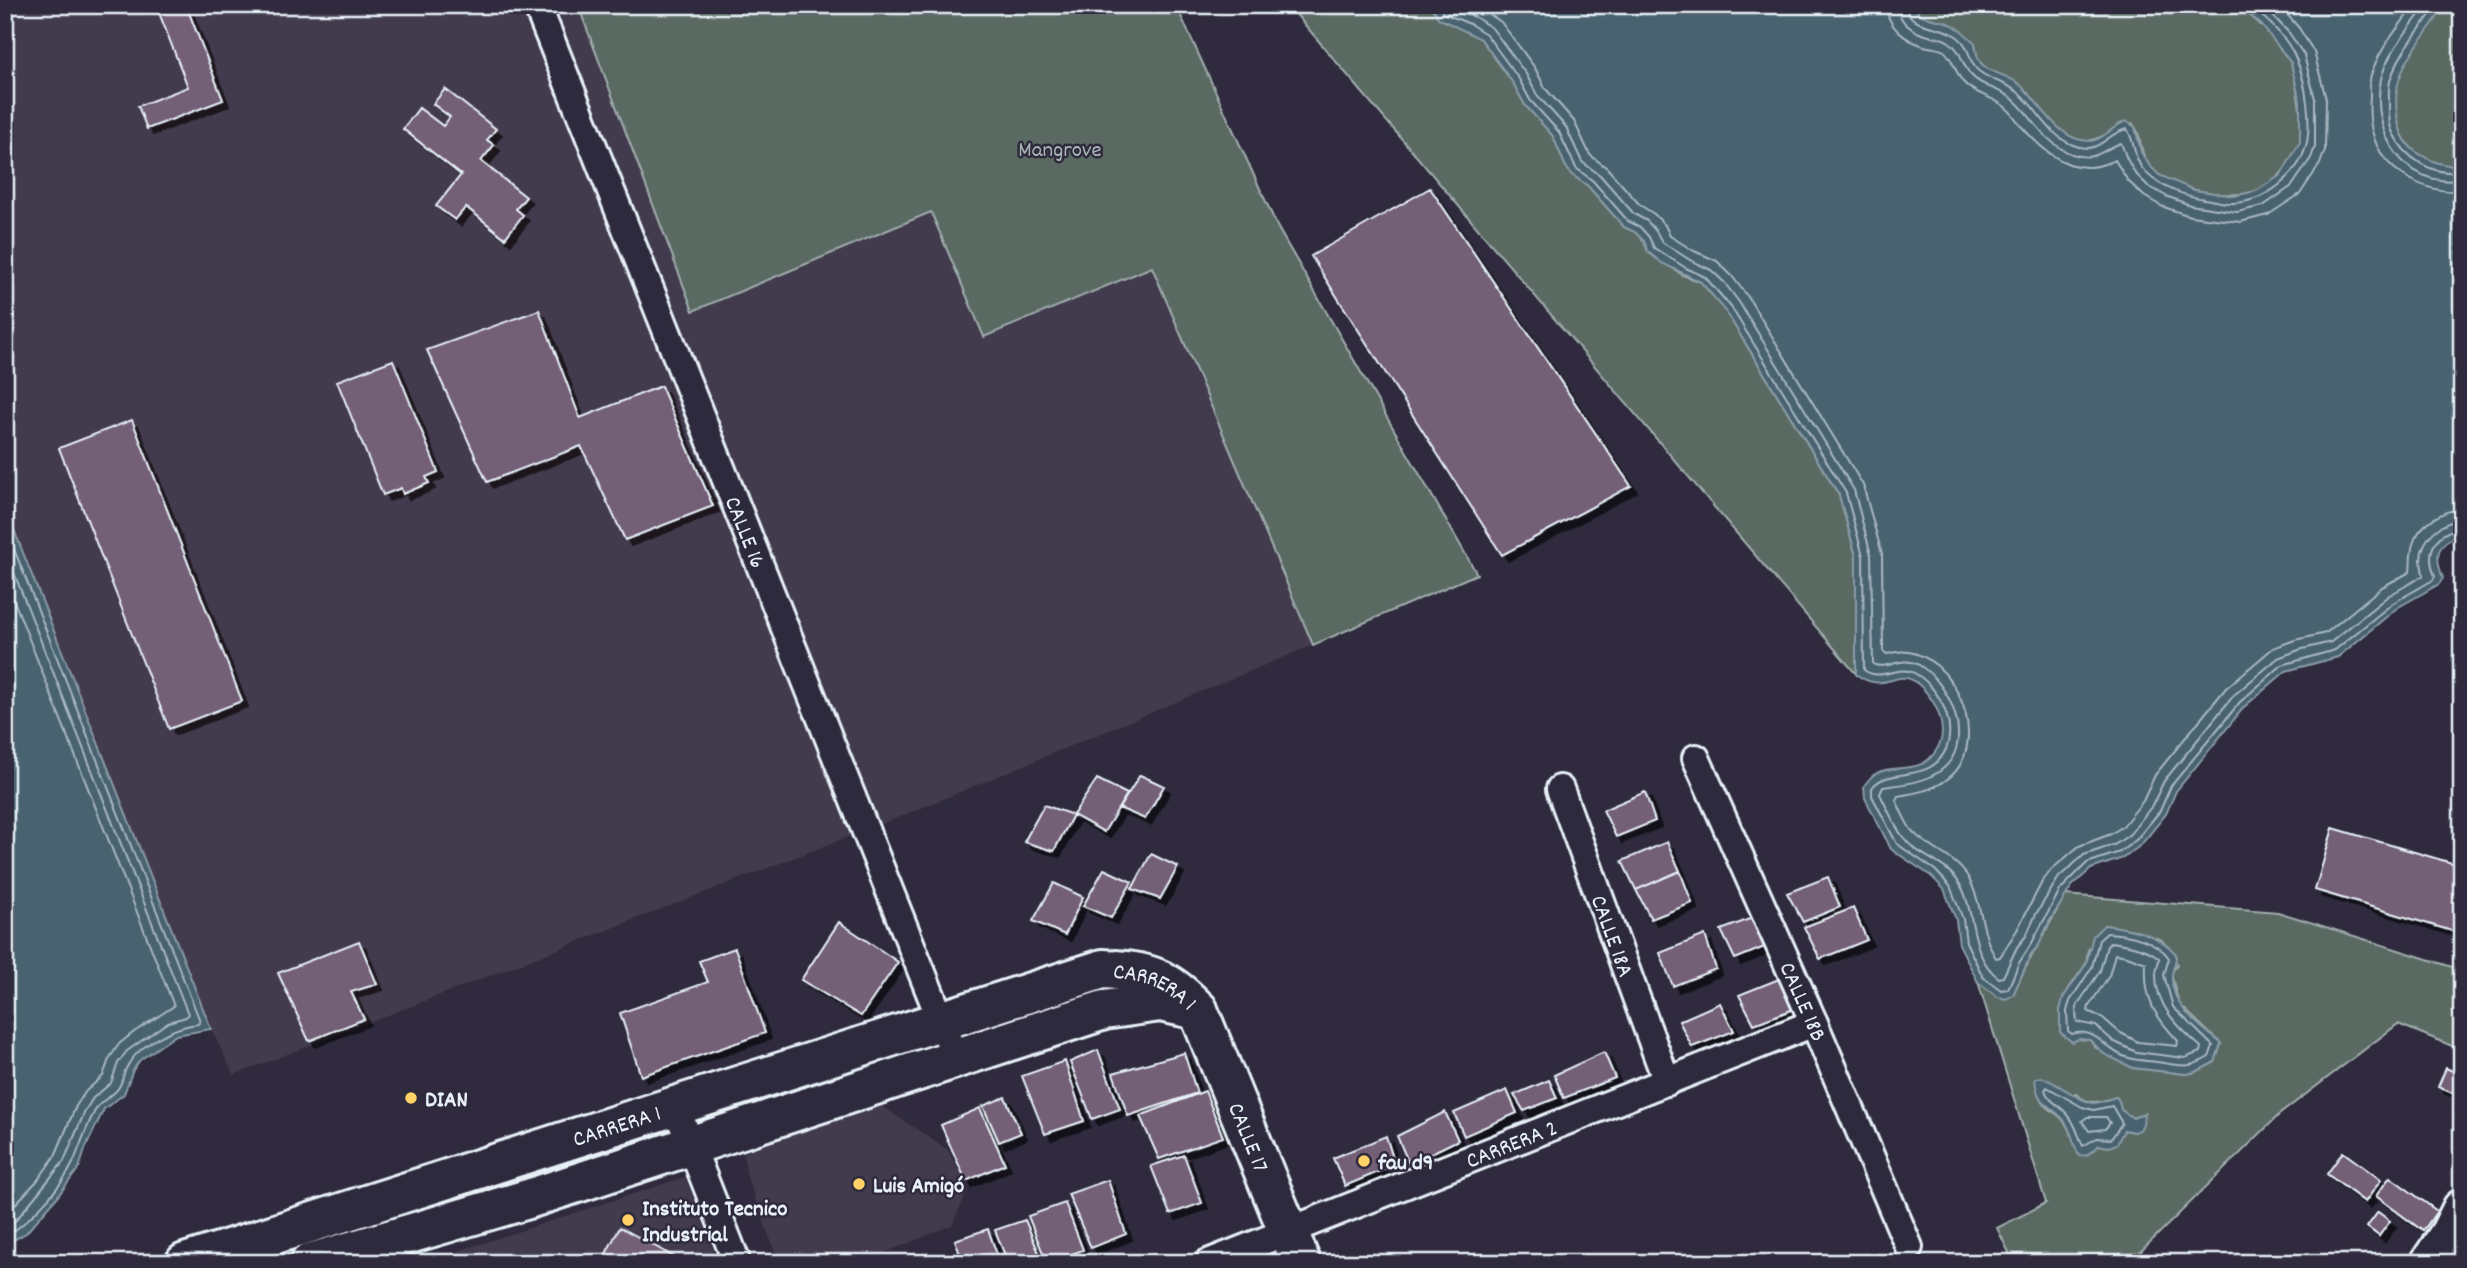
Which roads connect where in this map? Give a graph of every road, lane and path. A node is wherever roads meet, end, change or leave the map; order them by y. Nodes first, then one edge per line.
1 (537, 5) edge
2 (1696, 758) dead end
3 (1560, 789) dead end
4 (1198, 1010) junction
5 (942, 1022) junction
6 (1814, 1023) junction
7 (956, 1058) junction
8 (1667, 1082) junction
9 (676, 1107) junction
10 (692, 1145) junction
11 (1909, 1247) dead end
12 (1295, 1248) edge
13 (185, 1263) edge
14 (310, 1263) edge
15 (737, 1263) edge
16 (1208, 1263) edge

1 - 5 street, CALLE 16
2 - 6 street, CALLE 18B
3 - 8 street, CALLE 18A
4 - 5 highway, CARRERA 1
4 - 7 highway, CARRERA 1
4 - 12 highway, CALLE 17
5 - 7 street, CALLE 16
5 - 9 highway, CARRERA 1
6 - 8 street, CARRERA 2
6 - 11 street, CALLE 18B
7 - 10 highway, CARRERA 1
8 - 12 street, CARRERA 2
9 - 10 street
9 - 13 highway, CARRERA 1
10 - 14 highway, CARRERA 1
10 - 15 street
12 - 16 street, CARRERA 2

